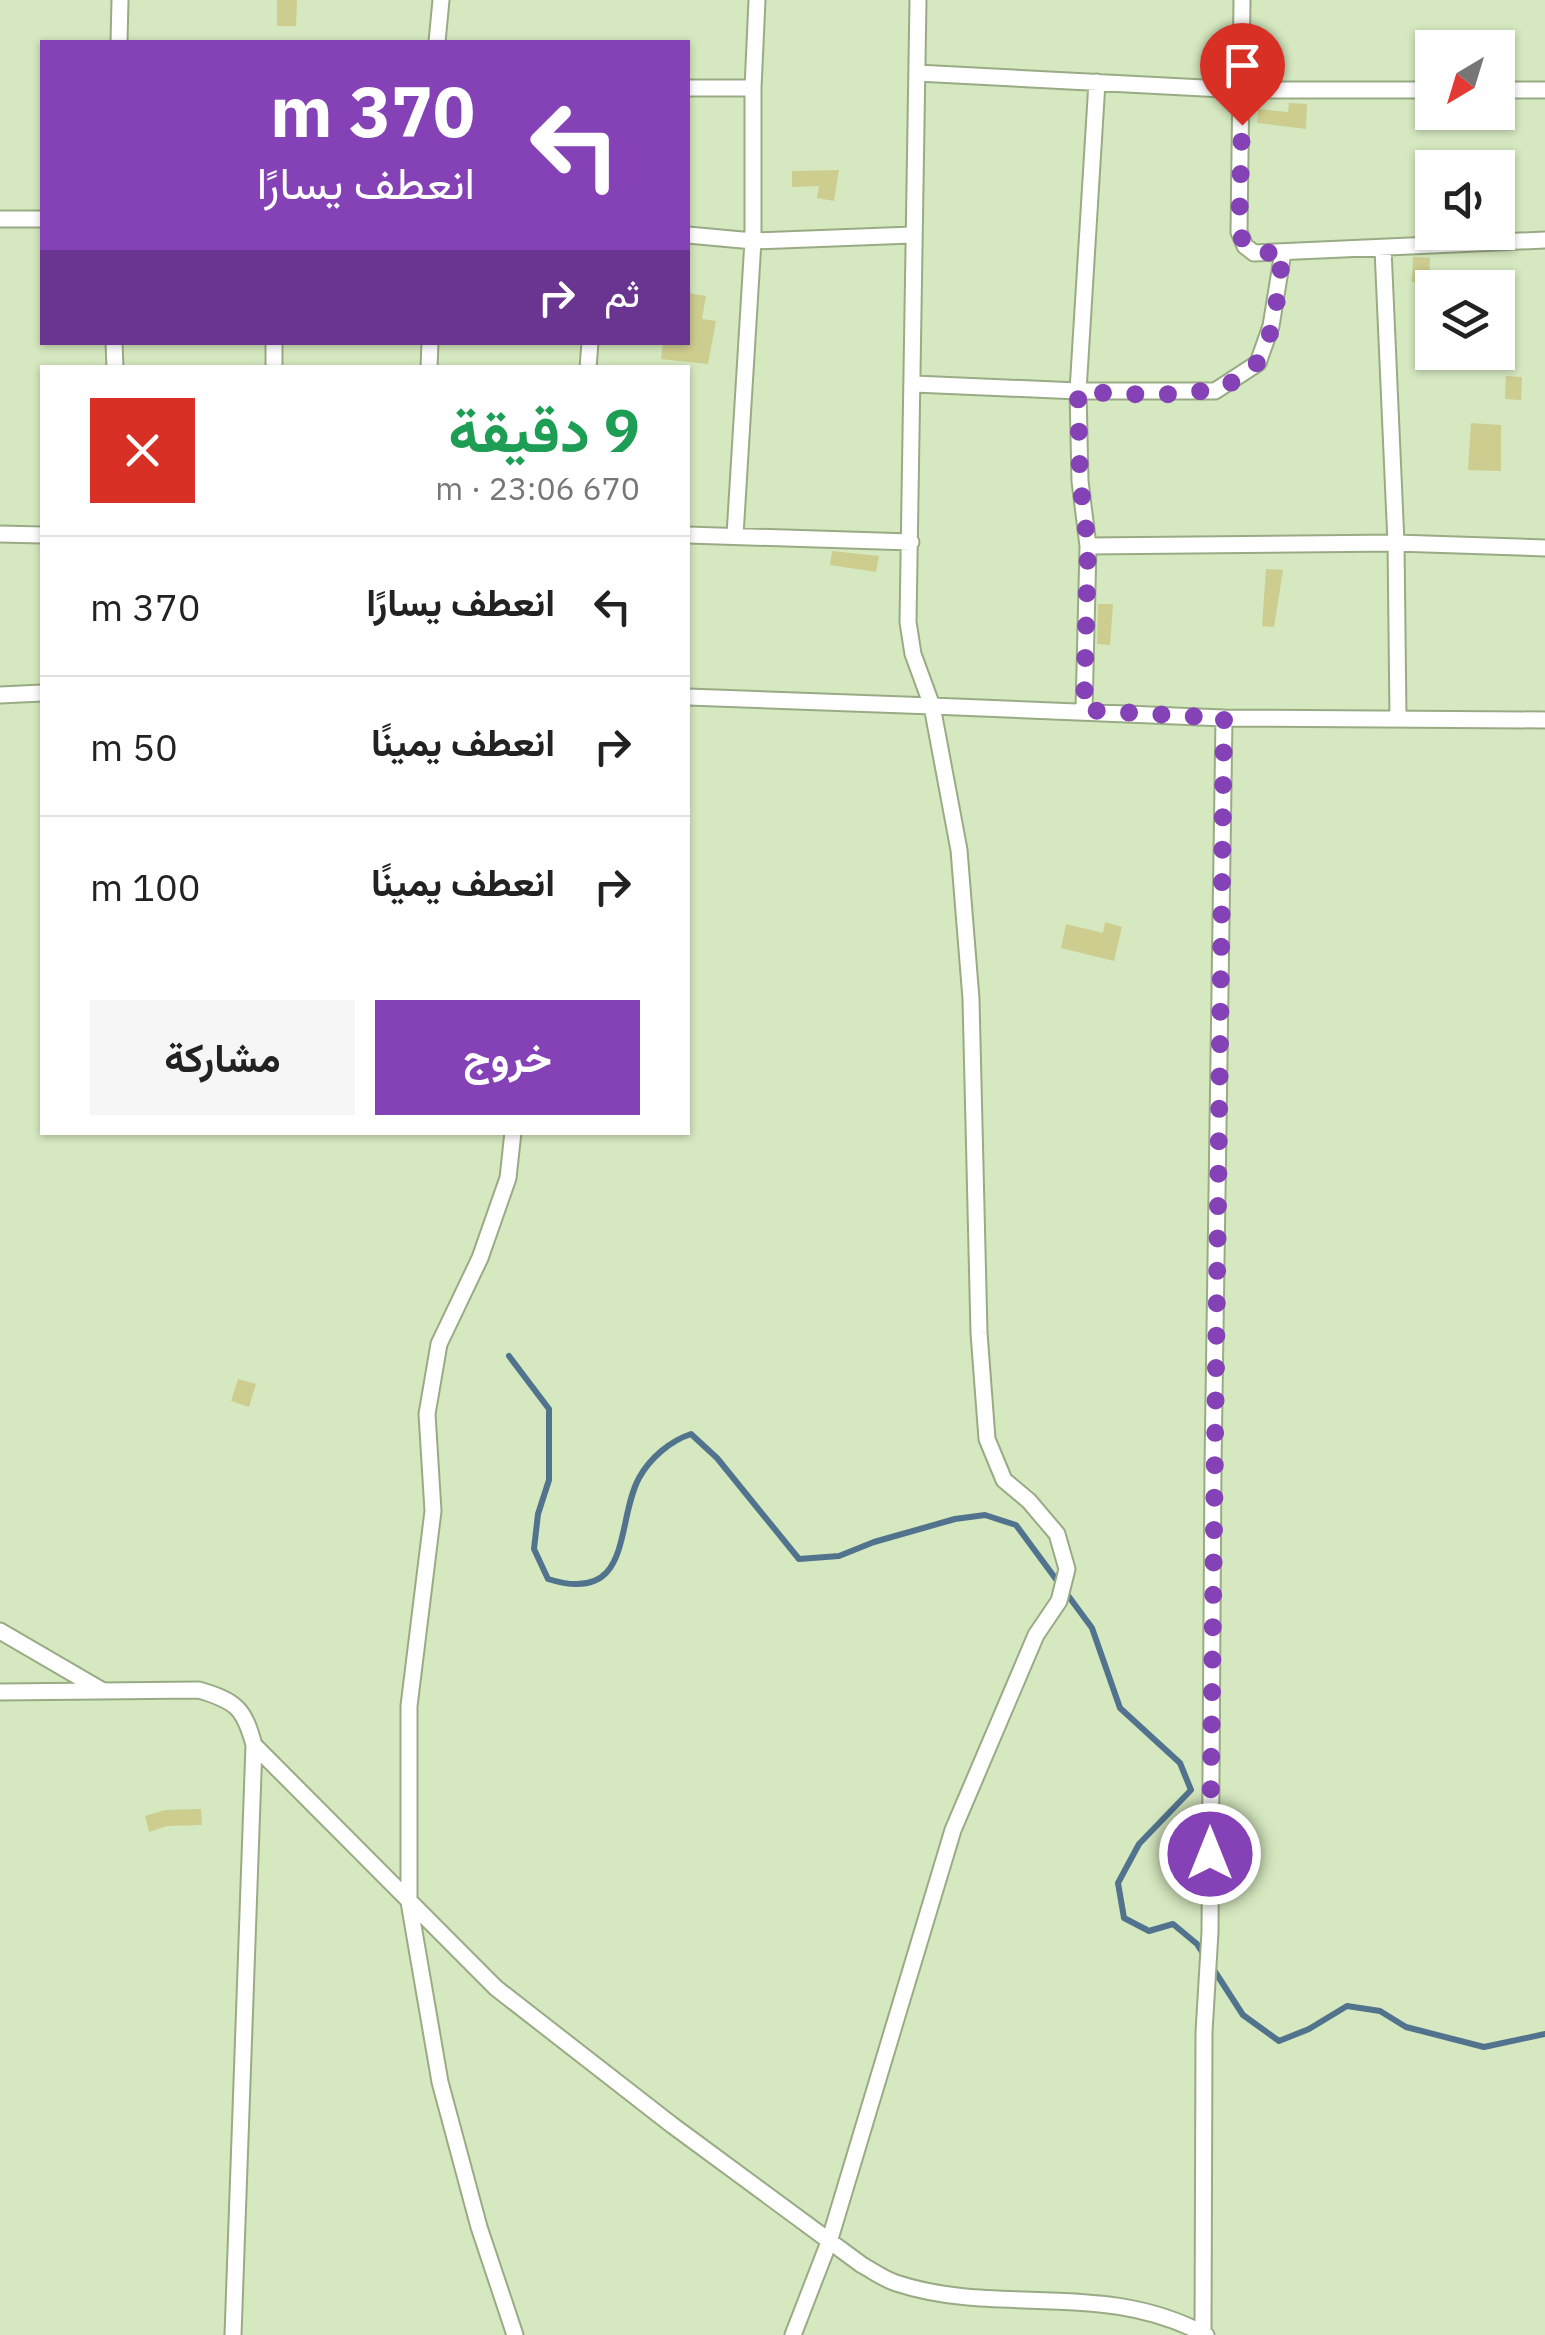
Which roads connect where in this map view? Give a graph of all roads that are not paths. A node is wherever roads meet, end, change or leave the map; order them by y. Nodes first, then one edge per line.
1 (120, 0) edge
2 (441, 0) edge
3 (757, 0) edge
4 (918, 0) edge
5 (1242, 0) edge
6 (119, 40) edge
7 (437, 40) edge
8 (917, 73) junction
9 (1096, 82) junction
10 (690, 88) edge
11 (753, 88) junction
12 (1242, 90) junction
13 (1415, 90) edge
14 (1515, 90) edge
15 (1545, 90) edge
16 (0, 219) edge
17 (40, 219) edge
18 (690, 235) edge
19 (912, 235) junction
20 (753, 240) junction
21 (1545, 240) edge
22 (1382, 249) junction
23 (1283, 252) junction
24 (914, 384) junction
25 (1078, 392) junction
26 (0, 534) edge
27 (40, 535) edge
28 (690, 535) edge
29 (735, 536) junction
30 (911, 542) junction
31 (1396, 543) junction
32 (1088, 546) junction
33 (1545, 548) edge
34 (40, 693) edge
35 (0, 696) edge
36 (690, 698) edge
37 (932, 706) junction
38 (1084, 710) junction
39 (1224, 718) junction
40 (1398, 718) junction
41 (1545, 720) edge
42 (512, 1135) edge
43 (0, 1631) edge
44 (0, 1692) edge
45 (106, 1693) junction
46 (254, 1745) junction
47 (408, 1902) junction
48 (829, 2242) junction
49 (1204, 2334) edge
50 (234, 2335) edge
51 (516, 2335) edge
52 (793, 2335) edge

1 - 6 street
2 - 7 street
3 - 11 street
4 - 8 street
5 - 12 street
8 - 9 street
8 - 19 street
9 - 12 street
9 - 25 street
10 - 11 street
11 - 20 street
12 - 13 street
12 - 23 street
14 - 15 street
16 - 17 street
18 - 20 street
19 - 20 street
19 - 24 street
20 - 29 street
21 - 22 street
22 - 23 street
22 - 31 street
23 - 25 street
24 - 25 street
24 - 30 street
25 - 32 street
26 - 27 street
28 - 29 street
29 - 30 street
30 - 37 street
31 - 32 street
31 - 33 street
31 - 40 street
32 - 38 street
34 - 35 street
36 - 37 street
37 - 38 street
37 - 48 street
38 - 39 street
39 - 40 street
39 - 49 street
40 - 41 street
42 - 47 street
43 - 45 street
44 - 45 street
45 - 46 street
46 - 47 street
46 - 50 street
47 - 48 street
47 - 51 street
48 - 49 street
48 - 52 street

